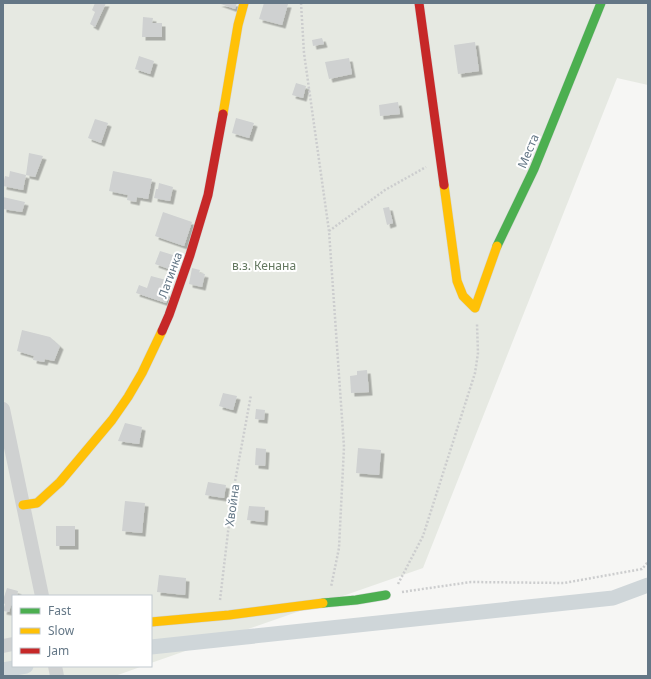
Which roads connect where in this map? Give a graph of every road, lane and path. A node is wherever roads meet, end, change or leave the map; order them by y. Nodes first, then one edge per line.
1 (244, 3) edge
2 (302, 3) edge
3 (420, 3) edge
4 (601, 3) edge
5 (440, 160) junction
6 (329, 231) junction
7 (475, 308) junction
8 (251, 395) dead end
9 (3, 409) edge
10 (23, 506) junction
11 (648, 562) edge
12 (42, 595) edge
13 (386, 595) junction
14 (328, 603) junction
15 (218, 616) junction
16 (152, 622) edge

1 - 10 street, Латинка
2 - 6 path
3 - 5 street
4 - 7 street, Места
5 - 6 path
5 - 7 street
6 - 14 path
7 - 13 path
8 - 15 path, Хвойна
9 - 10 street
10 - 12 street
11 - 13 path
13 - 14 street
14 - 15 street
15 - 16 street

